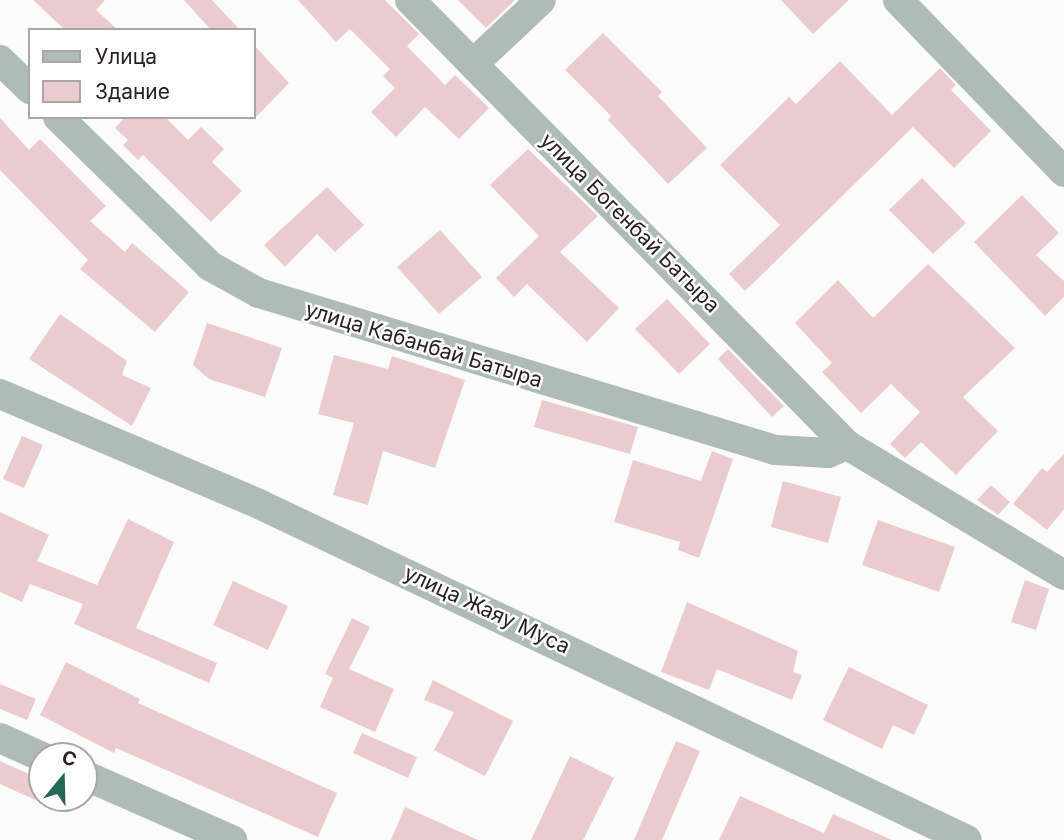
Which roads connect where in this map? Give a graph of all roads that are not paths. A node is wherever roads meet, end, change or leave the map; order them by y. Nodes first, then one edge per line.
1 (410, 0) edge
2 (541, 0) edge
3 (898, 0) edge
4 (0, 60) edge
5 (473, 64) junction
6 (28, 87) edge
7 (60, 119) edge
8 (1064, 172) edge
9 (0, 394) edge
10 (848, 445) junction
11 (1064, 575) edge
12 (0, 738) edge
13 (28, 751) edge
14 (98, 781) edge
15 (232, 840) edge
16 (967, 840) edge

1 - 5 street, улица Богенбай Батыра
2 - 5 street
3 - 8 street
4 - 6 street
5 - 10 street, улица Богенбай Батыра
7 - 10 street, улица Кабанбай Батыра
9 - 16 street, улица Жаяу Муса
10 - 11 street
12 - 13 street
14 - 15 street

